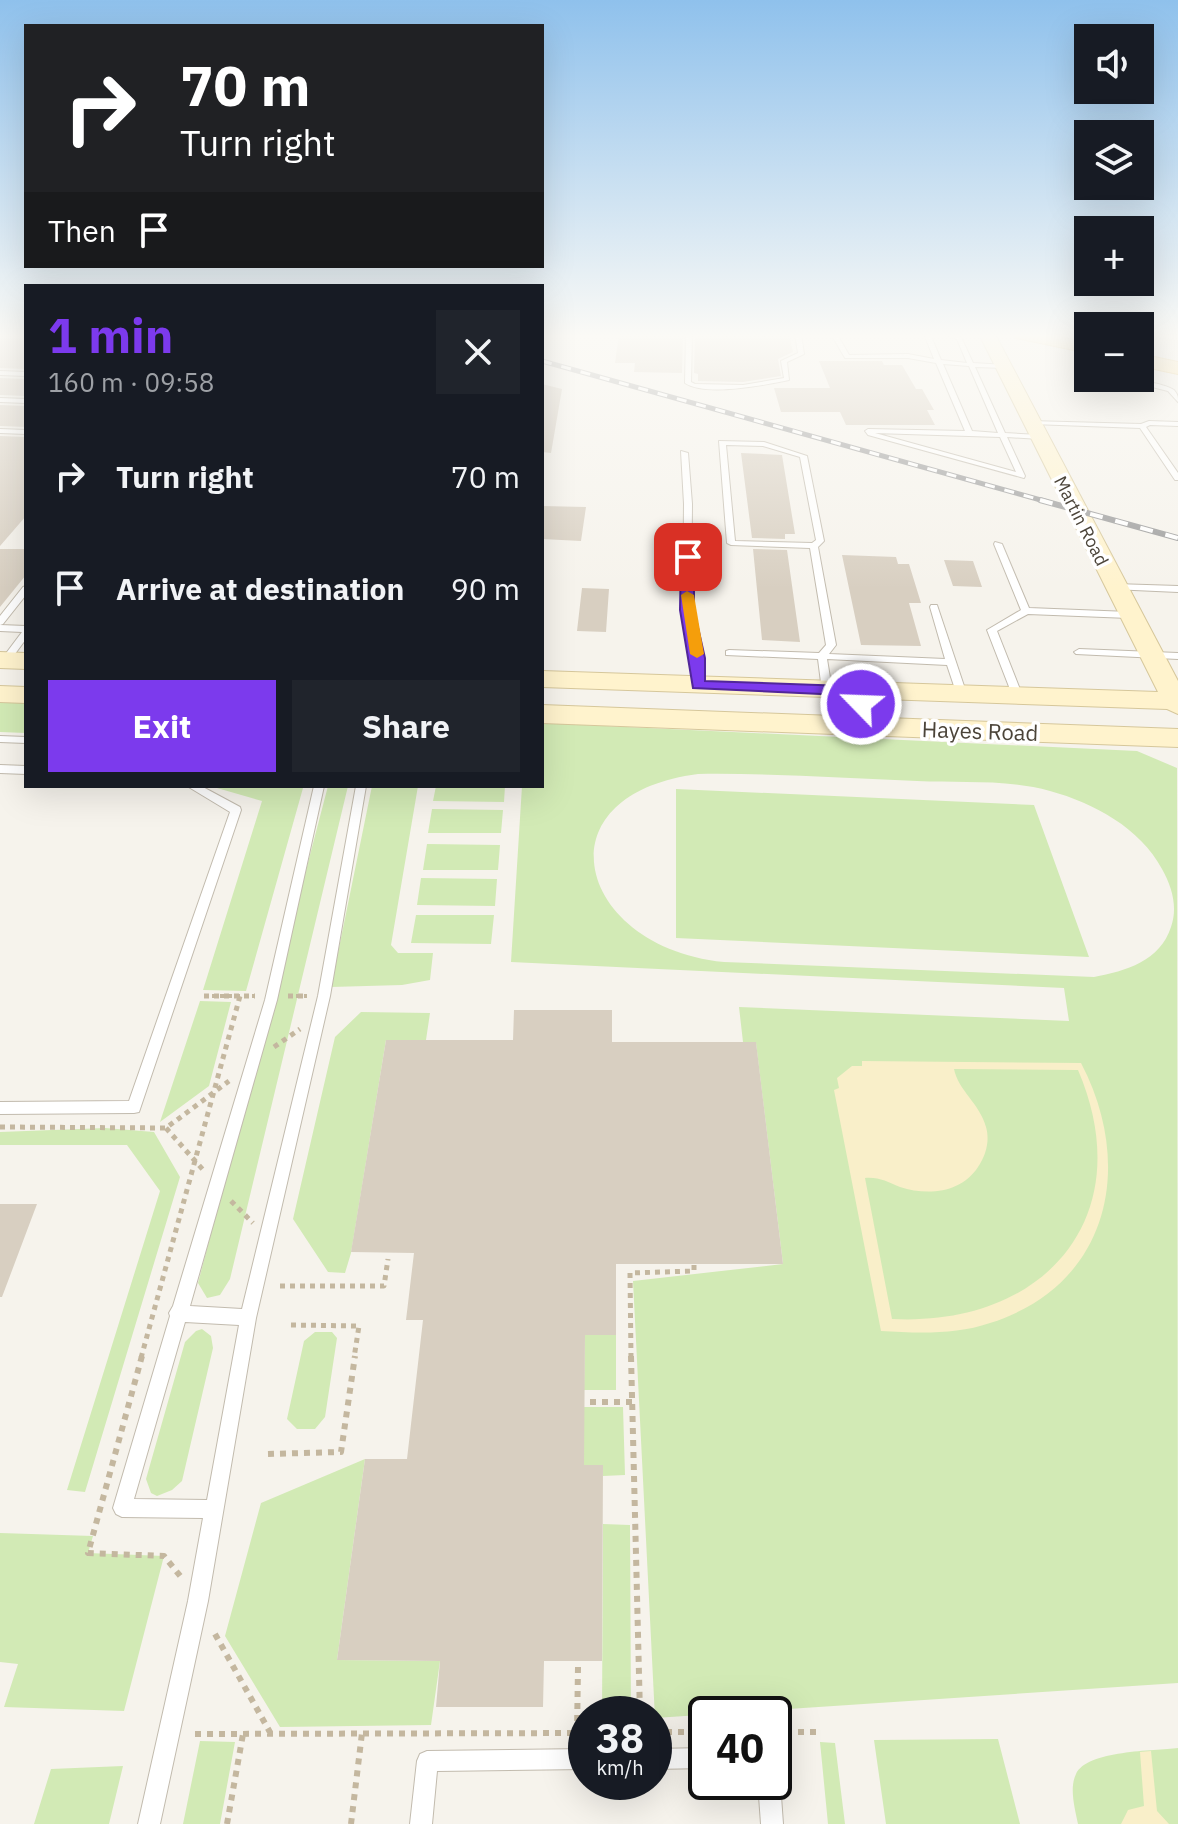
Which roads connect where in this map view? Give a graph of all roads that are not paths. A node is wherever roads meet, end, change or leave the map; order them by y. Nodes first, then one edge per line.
1 (963, 419) edge
2 (995, 419) edge
3 (1031, 419) edge
4 (1178, 424) edge
5 (1142, 426) junction
6 (1036, 430) junction
7 (0, 431) edge
8 (24, 432) edge
9 (969, 433) junction
10 (1002, 435) junction
11 (684, 453) dead end
12 (1178, 478) edge
13 (998, 544) dead end
14 (814, 546) junction
15 (1115, 587) junction
16 (1178, 589) edge
17 (24, 592) edge
18 (934, 607) dead end
19 (1026, 611) junction
20 (1129, 615) junction
21 (0, 625) edge
22 (24, 631) edge
23 (24, 635) edge
24 (1079, 652) dead end
25 (729, 653) dead end
26 (1150, 655) junction
27 (822, 656) junction
28 (1178, 656) edge
29 (11, 660) edge
30 (951, 662) junction
31 (544, 679) edge
32 (698, 685) junction
33 (836, 690) junction
34 (924, 693) junction
35 (0, 694) edge
36 (24, 695) edge
37 (962, 695) junction
38 (1018, 697) junction
39 (1176, 704) edge
40 (544, 714) edge
41 (823, 725) junction
42 (922, 728) junction
43 (1178, 738) edge
44 (0, 739) edge
45 (24, 740) edge
46 (0, 769) edge
47 (24, 770) edge
48 (196, 788) edge
49 (319, 788) edge
50 (361, 788) edge
51 (0, 1108) edge
52 (177, 1313) junction
53 (248, 1318) junction
54 (212, 1509) junction
55 (568, 1759) edge
56 (770, 1800) edge
57 (149, 1824) edge
58 (421, 1824) edge
59 (772, 1824) edge

1 - 9 lane
2 - 10 lane
3 - 6 street, Martin Road
4 - 5 lane
5 - 6 lane
5 - 12 lane
6 - 10 lane
6 - 15 street, Martin Road
7 - 8 lane
9 - 10 lane
9 - 10 lane
11 - 32 lane
13 - 19 lane
14 - 14 lane
14 - 27 lane
15 - 16 lane
15 - 20 street, Martin Road
17 - 21 lane
18 - 30 lane
19 - 20 lane
19 - 38 lane
20 - 26 street, Martin Road
21 - 22 lane
23 - 29 lane
24 - 26 lane
25 - 27 lane
26 - 28 lane
26 - 39 street, Martin Road
27 - 30 lane
27 - 33 lane
30 - 37 lane
31 - 32 street, Hayes Road
32 - 33 street, Hayes Road
33 - 34 street, Hayes Road
33 - 41 street
34 - 37 street, Hayes Road
34 - 42 street
35 - 36 street
37 - 38 street, Hayes Road
38 - 39 street, Hayes Road
40 - 41 street, Hayes Road
41 - 42 street, Hayes Road
42 - 43 street, Hayes Road
44 - 45 lane
46 - 47 lane
48 - 51 lane
49 - 52 lane
50 - 53 lane
52 - 53 lane
52 - 54 lane
53 - 54 lane
54 - 57 lane
55 - 58 lane
56 - 59 lane

